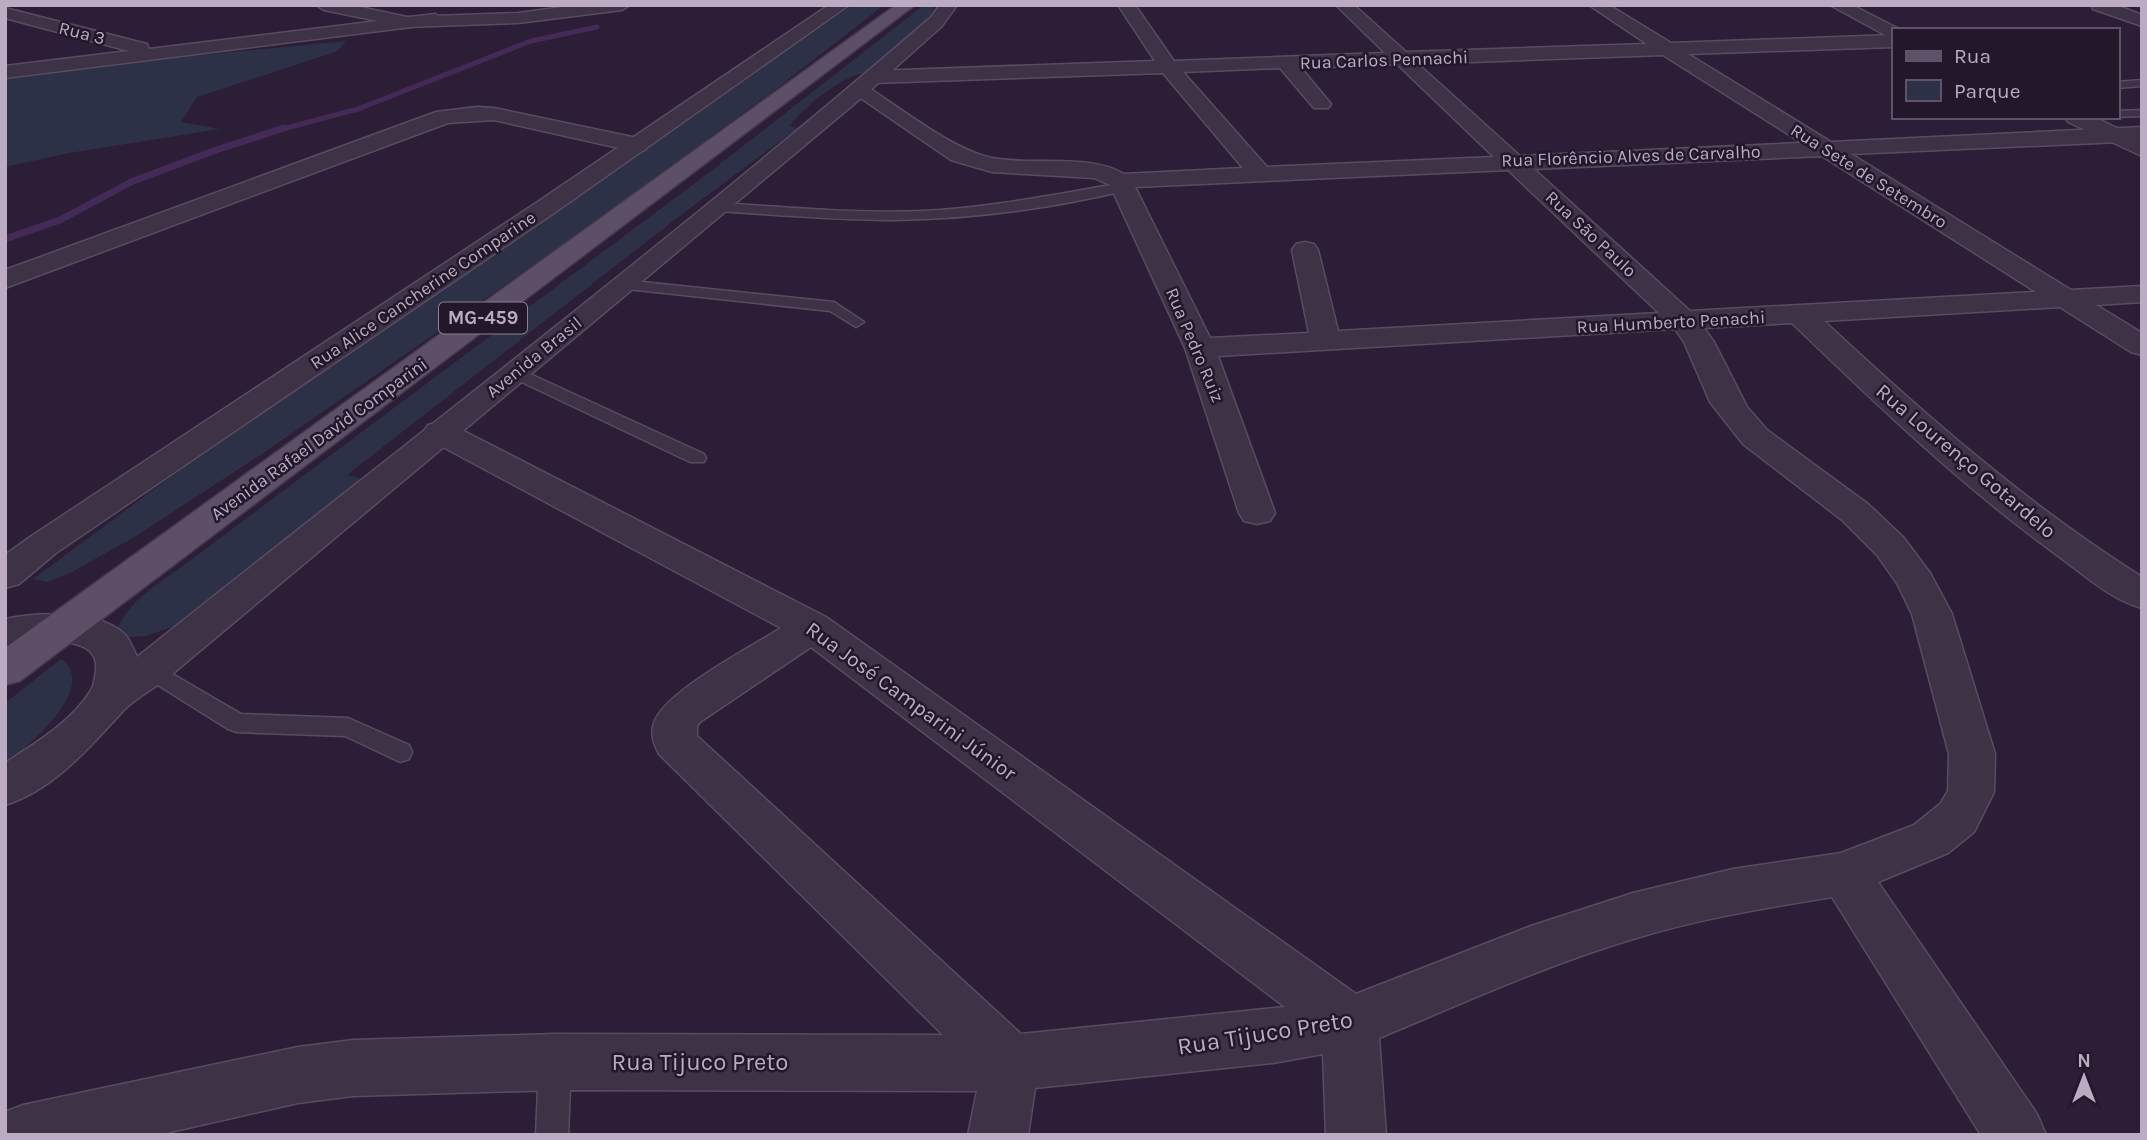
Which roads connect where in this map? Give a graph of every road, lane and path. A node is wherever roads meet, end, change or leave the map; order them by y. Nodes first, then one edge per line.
1 (324, 5) edge
2 (370, 5) edge
3 (622, 5) edge
4 (841, 5) edge
5 (949, 5) edge
6 (1126, 5) edge
7 (1344, 5) edge
8 (1597, 5) edge
9 (1838, 5) edge
10 (2099, 5) edge
11 (904, 6) edge
12 (5, 13) edge
13 (444, 20) junction
14 (2142, 21) edge
15 (407, 22) junction
16 (1892, 32) edge
17 (2142, 32) edge
18 (2119, 33) edge
19 (1892, 41) edge
20 (1668, 50) junction
21 (159, 53) junction
22 (1402, 59) junction
23 (1287, 64) junction
24 (1169, 68) junction
25 (5, 72) edge
26 (2142, 83) edge
27 (866, 84) junction
28 (2119, 85) edge
29 (1321, 104) dead end
30 (2142, 113) edge
31 (2087, 119) edge
32 (2114, 124) edge
33 (2142, 134) edge
34 (637, 145) junction
35 (1824, 148) junction
36 (2142, 149) edge
37 (1513, 161) junction
38 (1259, 173) junction
39 (1122, 184) junction
40 (719, 207) junction
41 (1305, 250) dead end
42 (5, 280) edge
43 (623, 285) junction
44 (2142, 295) edge
45 (2066, 299) junction
46 (1800, 314) junction
47 (1684, 321) junction
48 (856, 322) dead end
49 (1326, 341) junction
50 (2142, 345) edge
51 (1200, 348) junction
52 (515, 372) junction
53 (440, 432) junction
54 (697, 458) dead end
55 (1257, 513) dead end
56 (5, 575) edge
57 (2142, 595) edge
58 (62, 627) junction
59 (812, 627) junction
60 (5, 633) edge
61 (150, 669) junction
62 (5, 670) edge
63 (110, 698) junction
64 (400, 752) dead end
65 (5, 787) edge
66 (1844, 874) junction
67 (1350, 1023) junction
68 (555, 1062) junction
69 (1011, 1063) junction
70 (23, 1135) edge
71 (552, 1135) edge
72 (998, 1135) edge
73 (1356, 1135) edge
74 (2016, 1135) edge

1 - 15 street
2 - 13 street
3 - 13 street
4 - 34 street, Rua Alice Cancherine Comparine
5 - 27 street, Avenida Brasil
6 - 24 street
7 - 22 street, Rua São Paulo
8 - 20 street, Rua Sete de Setembro
9 - 16 street
10 - 14 street
11 - 58 main road, Avenida Rafael David Comparini / MG-459
12 - 21 street, Rua 3
13 - 15 street
15 - 21 street
17 - 18 street
19 - 20 street, Rua Carlos Pennachi
20 - 22 street, Rua Carlos Pennachi
20 - 35 street, Rua Sete de Setembro
21 - 25 street
22 - 23 street, Rua Carlos Pennachi
22 - 37 street, Rua São Paulo
23 - 24 street, Rua Carlos Pennachi
23 - 29 street
24 - 27 street, Rua Carlos Pennachi
24 - 38 street
26 - 28 lane
27 - 39 street
27 - 40 street, Avenida Brasil
30 - 32 lane
31 - 32 street
32 - 33 street, Rua Florêncio Alves de Carvalho
32 - 35 street, Rua Florêncio Alves de Carvalho
32 - 36 street
34 - 42 street
34 - 56 street, Rua Alice Cancherine Comparine
35 - 37 street, Rua Florêncio Alves de Carvalho
35 - 45 street, Rua Sete de Setembro
37 - 38 street, Rua Florêncio Alves de Carvalho
37 - 47 street, Rua São Paulo
38 - 39 street, Rua Florêncio Alves de Carvalho
39 - 40 lane
39 - 51 street, Rua Pedro Ruiz
40 - 43 street, Avenida Brasil
41 - 49 street
43 - 48 lane
43 - 52 street, Avenida Brasil
44 - 45 street, Rua Humberto Penachi
45 - 46 street, Rua Humberto Penachi
45 - 50 street, Rua Sete de Setembro
46 - 47 street, Rua Humberto Penachi
46 - 57 street, Rua Lourenço Gotardelo
47 - 49 street, Rua Humberto Penachi
47 - 66 street, Rua Tijuco Preto
49 - 51 street, Rua Humberto Penachi
51 - 55 street, Rua Pedro Ruiz
52 - 53 street, Avenida Brasil
52 - 54 lane
53 - 59 street, Rua José Camparini Júnior
53 - 61 street, Avenida Brasil
58 - 60 street
58 - 62 main road, Avenida Rafael David Comparini / MG-459
58 - 63 street
59 - 67 street, Rua José Camparini Júnior
59 - 69 street
61 - 63 street, Avenida Brasil
61 - 64 lane
63 - 65 street, Avenida Brasil
66 - 67 street, Rua Tijuco Preto
66 - 74 street
67 - 69 street, Rua Tijuco Preto
67 - 73 street
68 - 69 street, Rua Tijuco Preto
68 - 70 street, Rua Tijuco Preto
68 - 71 lane
69 - 72 street

